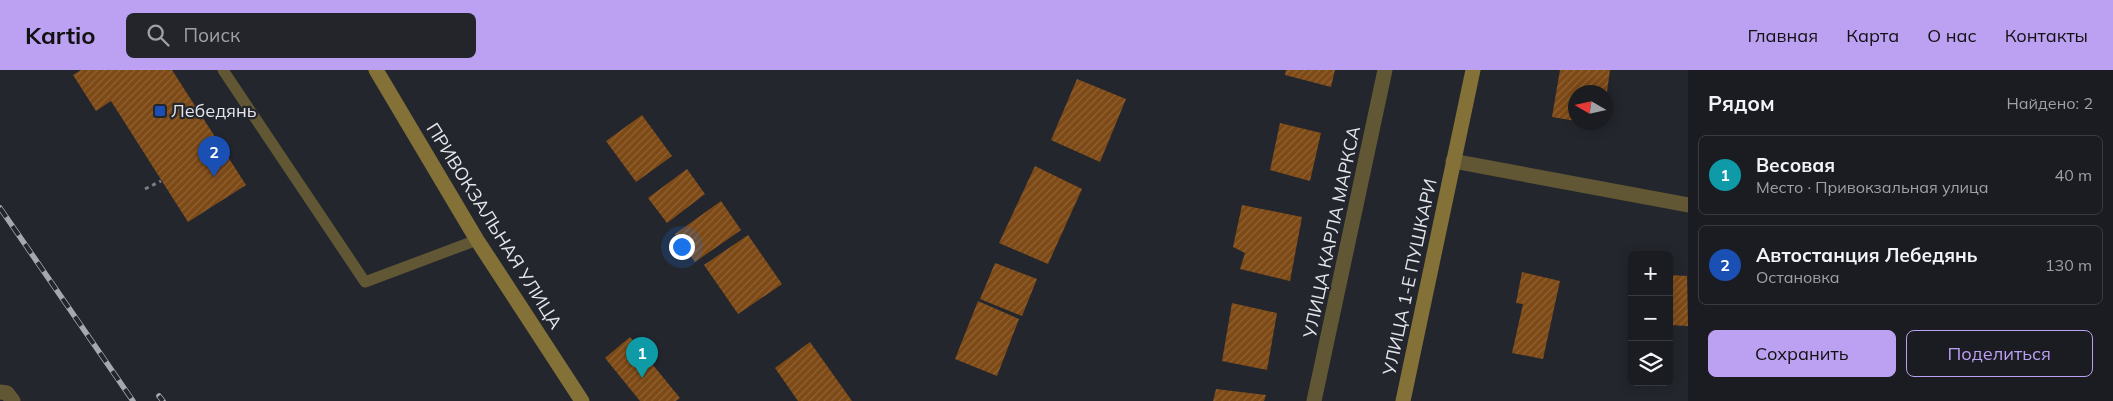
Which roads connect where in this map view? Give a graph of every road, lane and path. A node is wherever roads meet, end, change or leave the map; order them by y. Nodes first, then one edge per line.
1 (223, 70) edge
2 (376, 70) edge
3 (1385, 70) edge
4 (1473, 70) edge
5 (1453, 161) junction
6 (162, 181) dead end
7 (145, 189) dead end
8 (1688, 205) edge
9 (477, 240) junction
10 (0, 392) edge
11 (13, 401) edge
12 (582, 401) edge
13 (1314, 401) edge
14 (1403, 401) edge

1 - 9 lane
2 - 9 main road, ПРИВОКЗАЛЬНАЯ УЛИЦА
3 - 13 street, УЛИЦА КАРЛА МАРКСА
4 - 5 main road, УЛИЦА 1-Е ПУШКАРИ
5 - 8 street, УЛИЦА 1-Е ПУШКАРИ
5 - 14 main road, УЛИЦА 1-Е ПУШКАРИ
6 - 7 path
9 - 12 main road, ПРИВОКЗАЛЬНАЯ УЛИЦА
10 - 11 street

